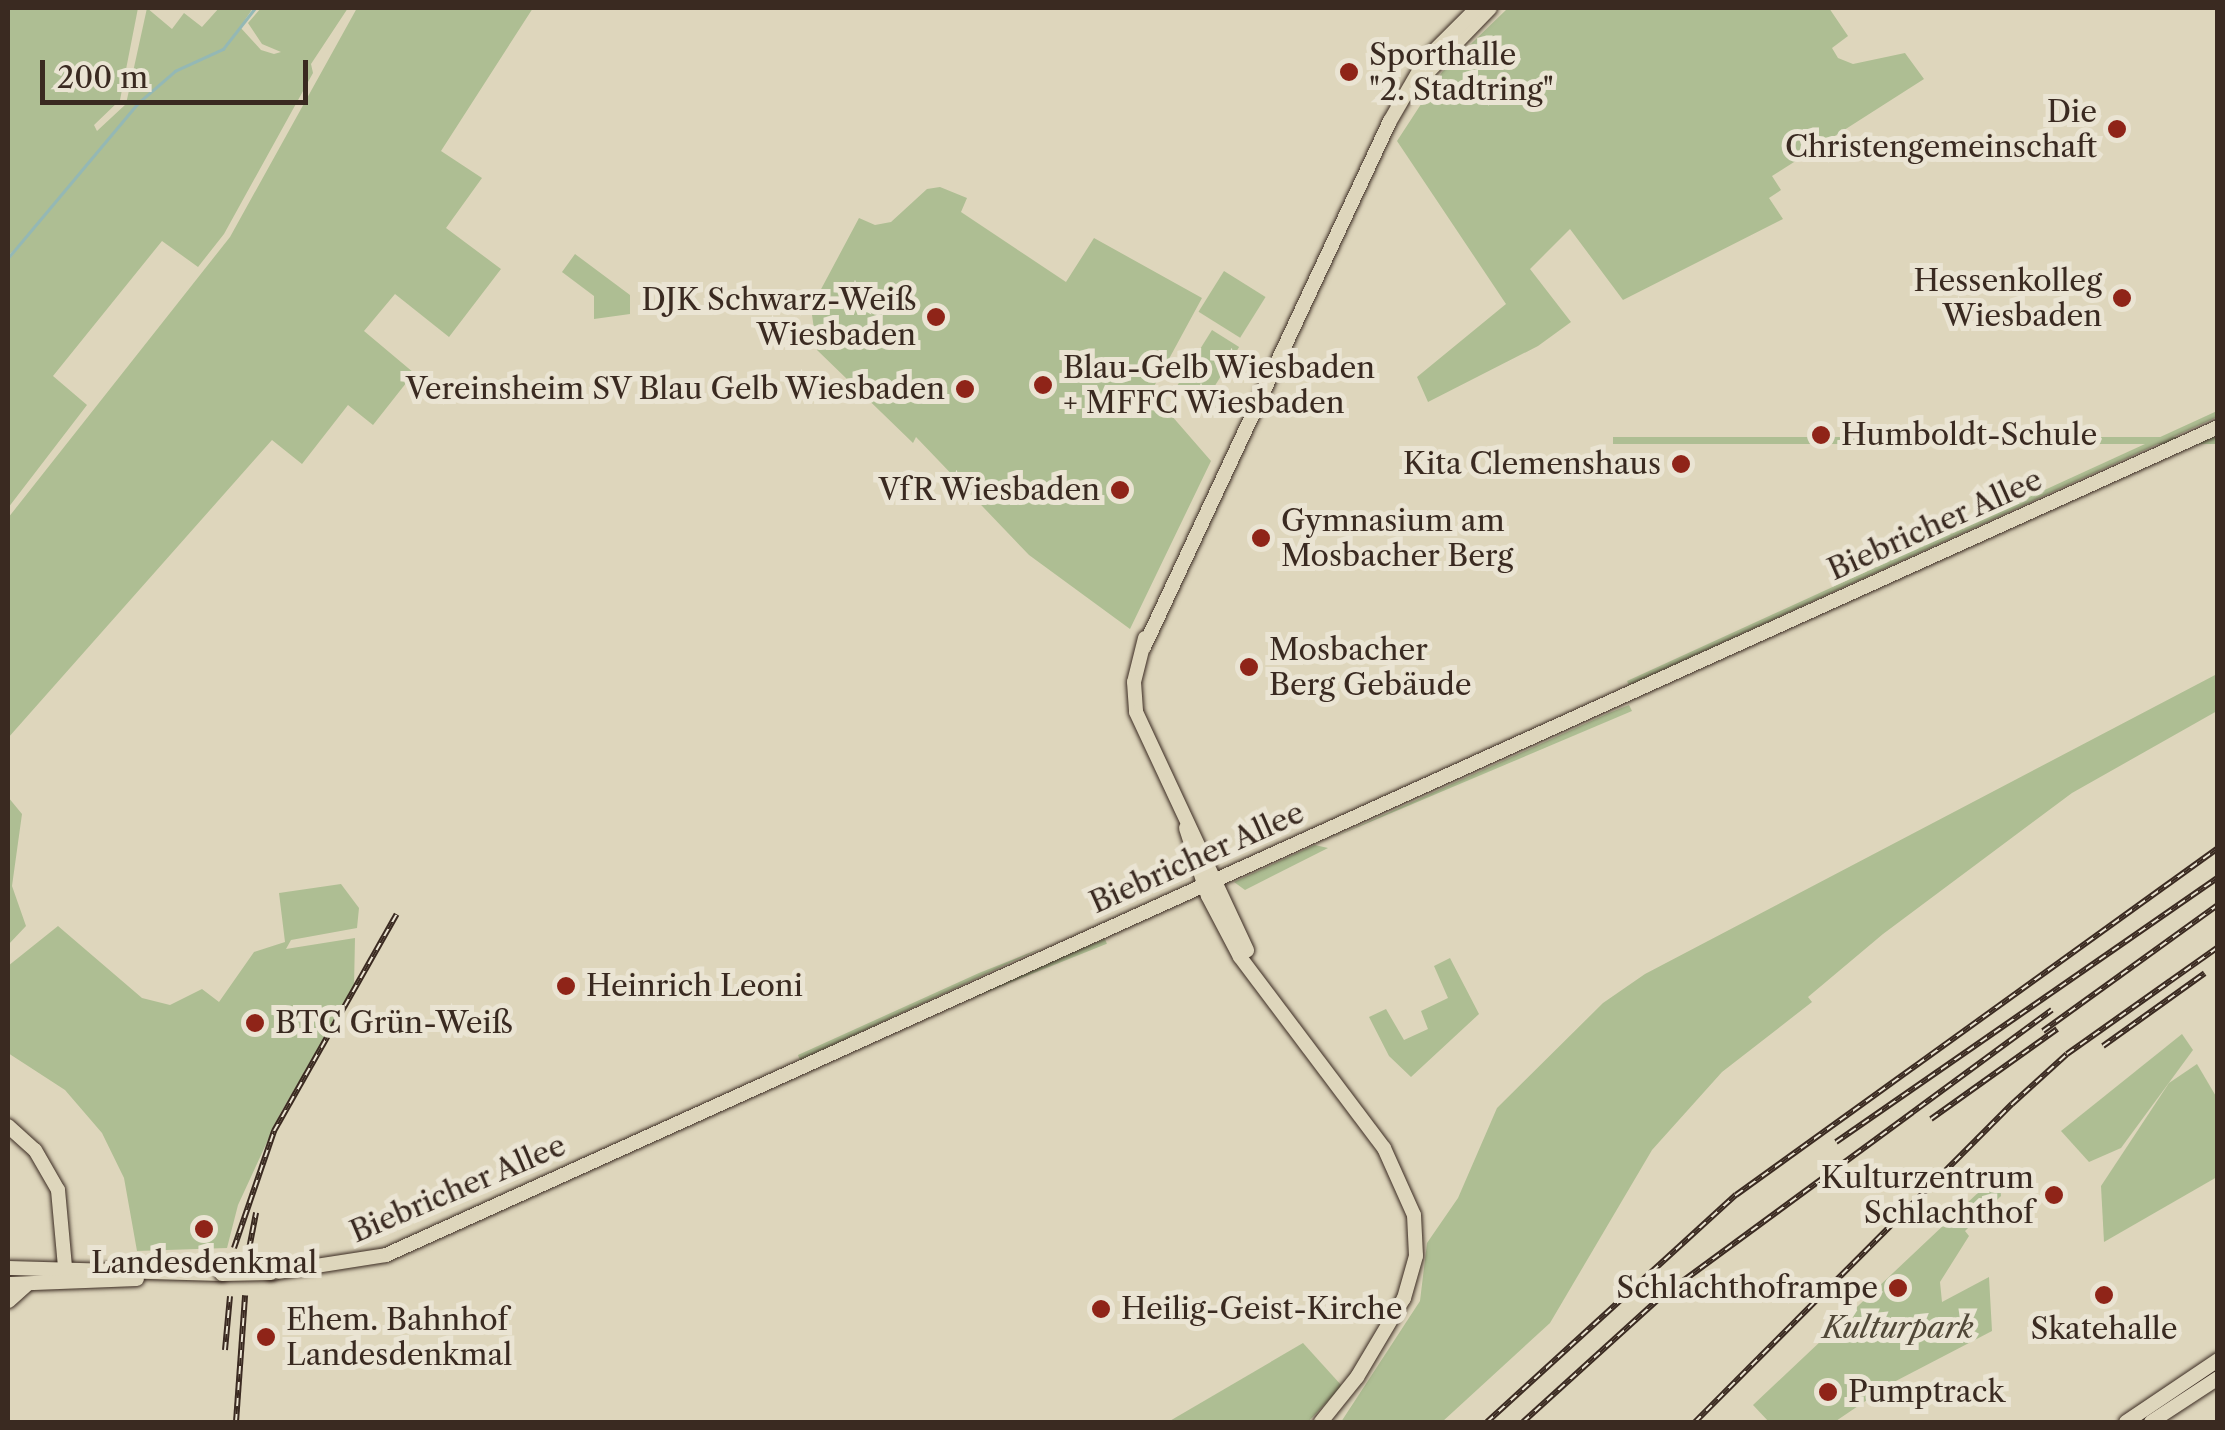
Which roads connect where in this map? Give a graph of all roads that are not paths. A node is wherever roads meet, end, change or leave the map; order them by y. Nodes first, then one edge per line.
1 (1477, 8) edge
2 (1490, 8) edge
3 (1412, 85) junction
4 (2218, 426) edge
5 (1208, 882) junction
6 (8, 1126) edge
7 (65, 1267) junction
8 (8, 1268) edge
9 (182, 1274) junction
10 (8, 1284) edge
11 (29, 1284) junction
12 (8, 1300) edge
13 (2218, 1360) edge
14 (2218, 1378) edge
15 (2148, 1415) edge
16 (1322, 1422) edge
17 (2126, 1422) edge

1 - 3 main road
2 - 3 main road
3 - 5 main road
4 - 5 main road, Biebricher Allee
5 - 9 main road, Biebricher Allee, bridge
5 - 16 main road
6 - 7 main road
7 - 8 main road, Biebricher Allee
7 - 9 main road, Biebricher Allee
7 - 11 main road
9 - 11 main road, Biebricher Allee
10 - 11 main road, Biebricher Allee
11 - 12 highway
13 - 15 main road
14 - 15 main road
15 - 17 main road

